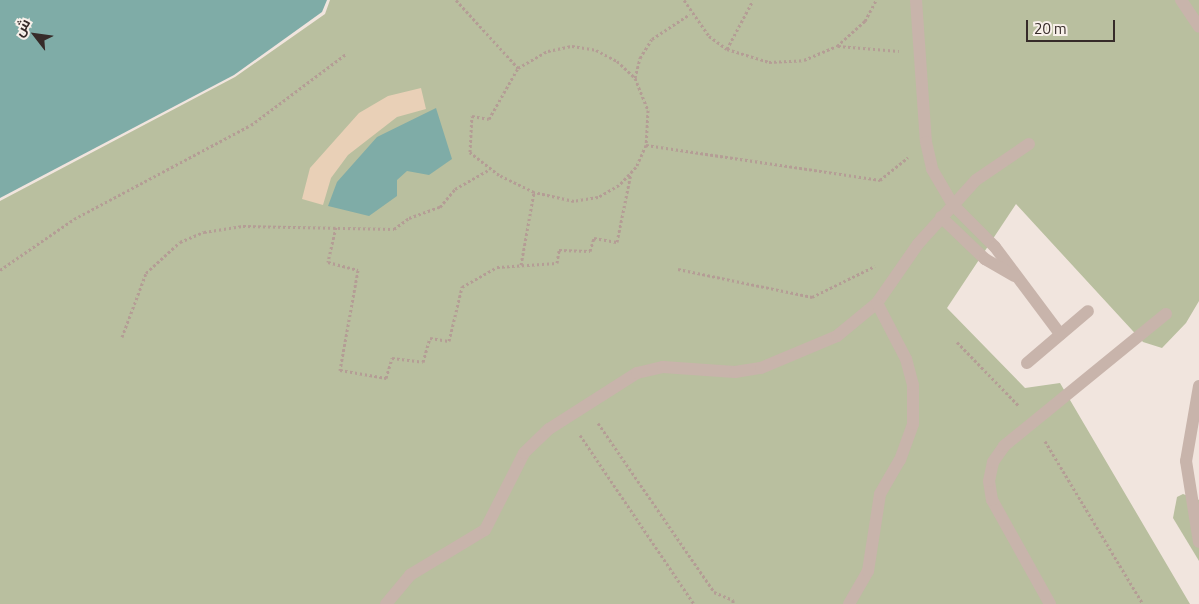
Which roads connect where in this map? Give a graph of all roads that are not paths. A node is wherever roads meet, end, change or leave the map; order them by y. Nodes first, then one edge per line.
1 (916, 0) edge
2 (1181, 0) edge
3 (1199, 27) edge
4 (1029, 144) dead end
5 (953, 205) junction
6 (941, 217) junction
7 (1014, 276) junction
8 (876, 303) junction
9 (1088, 310) dead end
10 (1166, 314) dead end
11 (1060, 334) junction
12 (1027, 363) dead end
13 (1199, 386) edge
14 (1198, 533) edge
15 (386, 604) edge
16 (849, 604) edge
17 (1050, 604) edge

1 - 5 lane
2 - 3 lane
4 - 5 lane
5 - 6 lane
5 - 7 lane
6 - 7 lane
6 - 8 lane
7 - 11 lane
8 - 15 lane
8 - 16 lane
9 - 11 lane
10 - 17 lane
11 - 12 lane
13 - 14 lane

